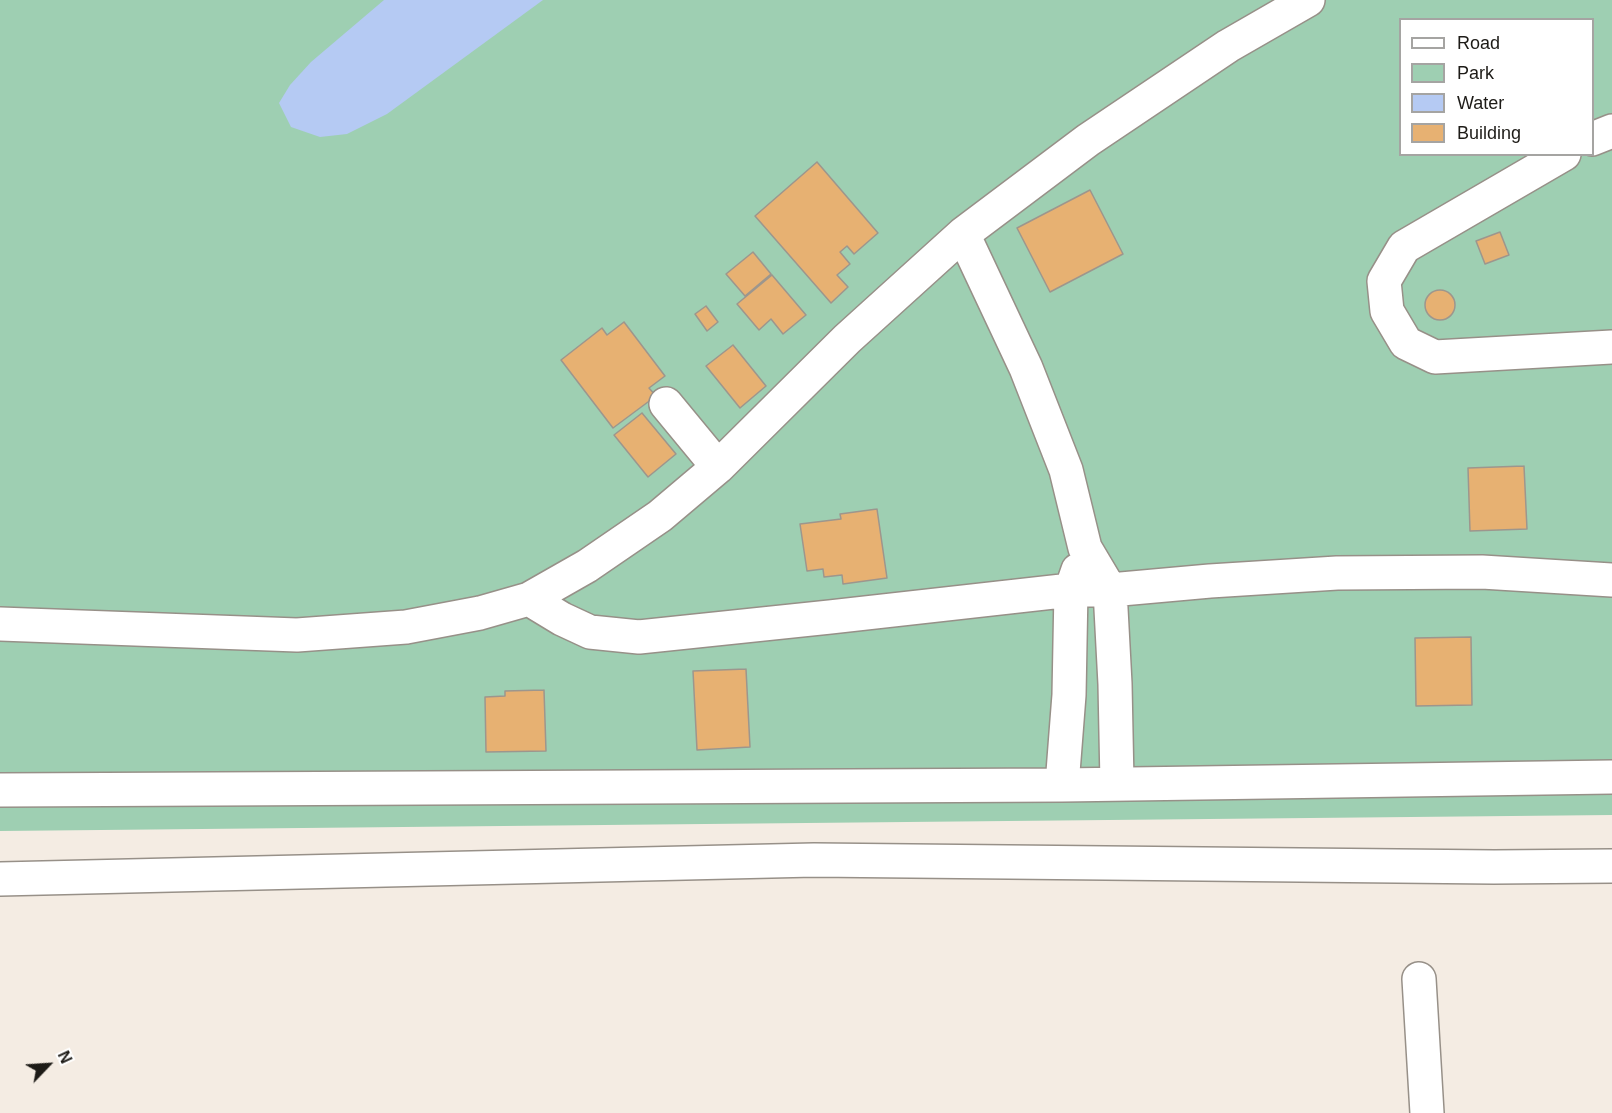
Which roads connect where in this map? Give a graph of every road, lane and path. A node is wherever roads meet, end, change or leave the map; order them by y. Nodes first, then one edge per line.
1 (1308, 0) edge
2 (1612, 131) edge
3 (1594, 139) edge
4 (1561, 156) edge
5 (963, 234) junction
6 (1612, 347) edge
7 (666, 404) dead end
8 (718, 467) junction
9 (1085, 548) junction
10 (1612, 580) edge
11 (1071, 590) junction
12 (1110, 590) junction
13 (529, 600) junction
14 (0, 624) edge
15 (1612, 777) edge
16 (1117, 783) junction
17 (1062, 785) junction
18 (0, 790) edge
19 (1612, 866) edge
20 (0, 879) edge
21 (1419, 979) dead end
22 (1427, 1113) edge

1 - 5 street
2 - 3 street
4 - 6 street
5 - 8 street
5 - 9 street
7 - 8 street
8 - 13 street
9 - 11 street
9 - 12 street
10 - 12 street
11 - 12 street
11 - 13 street
11 - 17 street
12 - 16 street
13 - 14 street
15 - 16 street
16 - 17 street
17 - 18 street
19 - 20 street
21 - 22 street

